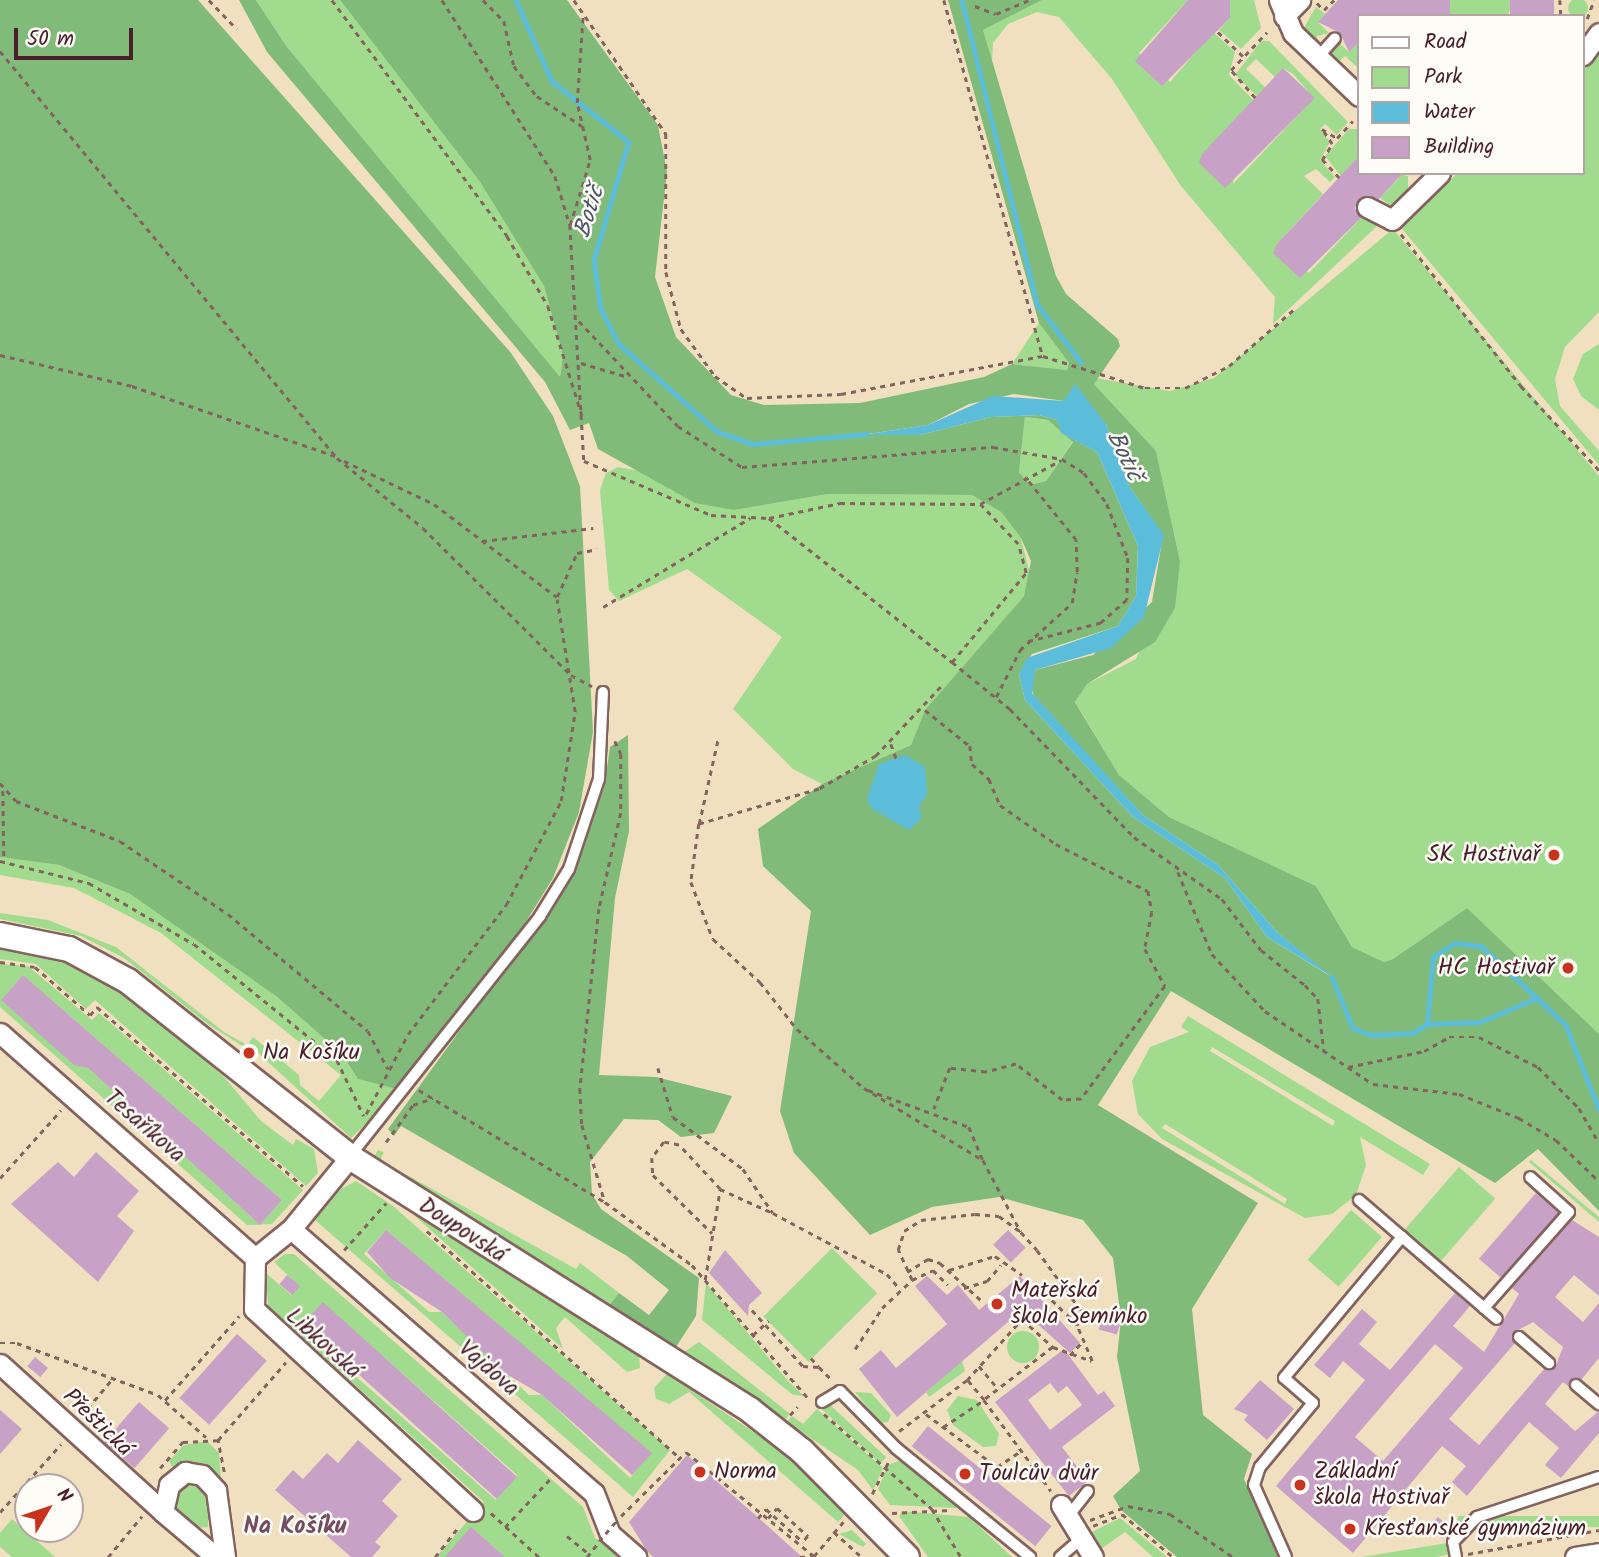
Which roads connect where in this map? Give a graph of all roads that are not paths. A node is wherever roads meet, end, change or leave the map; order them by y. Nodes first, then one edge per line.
1 (1308, 1) edge
2 (1282, 8) edge
3 (1599, 33) edge
4 (1335, 38) dead end
5 (1585, 52) edge
6 (1318, 57) junction
7 (1358, 95) edge
8 (1438, 175) edge
9 (1367, 207) dead end
10 (603, 692) road end
11 (0, 935) edge
12 (0, 1033) edge
13 (350, 1157) junction
14 (1530, 1177) dead end
15 (1359, 1200) dead end
16 (291, 1229) junction
17 (1402, 1237) junction
18 (255, 1258) junction
19 (1484, 1308) junction
20 (1497, 1319) dead end
21 (1519, 1338) dead end
22 (1549, 1363) dead end
23 (0, 1364) edge
24 (1576, 1385) dead end
25 (821, 1402) dead end
26 (1599, 1404) edge
27 (1599, 1477) edge
28 (1088, 1491) dead end
29 (157, 1509) junction
30 (1065, 1509) joint
31 (481, 1511) road end
32 (1089, 1530) junction
33 (1599, 1553) edge
34 (216, 1557) edge
35 (225, 1557) edge
36 (636, 1557) edge
37 (907, 1557) edge
38 (1030, 1557) edge
39 (1060, 1557) edge
40 (1093, 1557) edge
41 (1286, 1557) edge
42 (1456, 1557) edge
43 (1575, 1557) edge

1 - 2 street
2 - 6 street
3 - 5 street
4 - 6 lane
6 - 7 street
8 - 9 street
10 - 13 lane
11 - 13 street, Doupovská
12 - 18 street, Tesaříkova
13 - 16 street
13 - 37 street, Doupovská
14 - 19 lane
15 - 17 lane
16 - 18 street
16 - 36 street, Vajdova
17 - 19 lane
17 - 41 lane
18 - 31 street, Libkovská
19 - 20 lane
21 - 22 lane
23 - 29 street, Přeštická
24 - 26 lane
25 - 38 lane
27 - 42 lane
28 - 30 lane
29 - 34 street, Přeštická
29 - 35 street
30 - 32 street
32 - 39 lane
32 - 40 street
33 - 43 street

